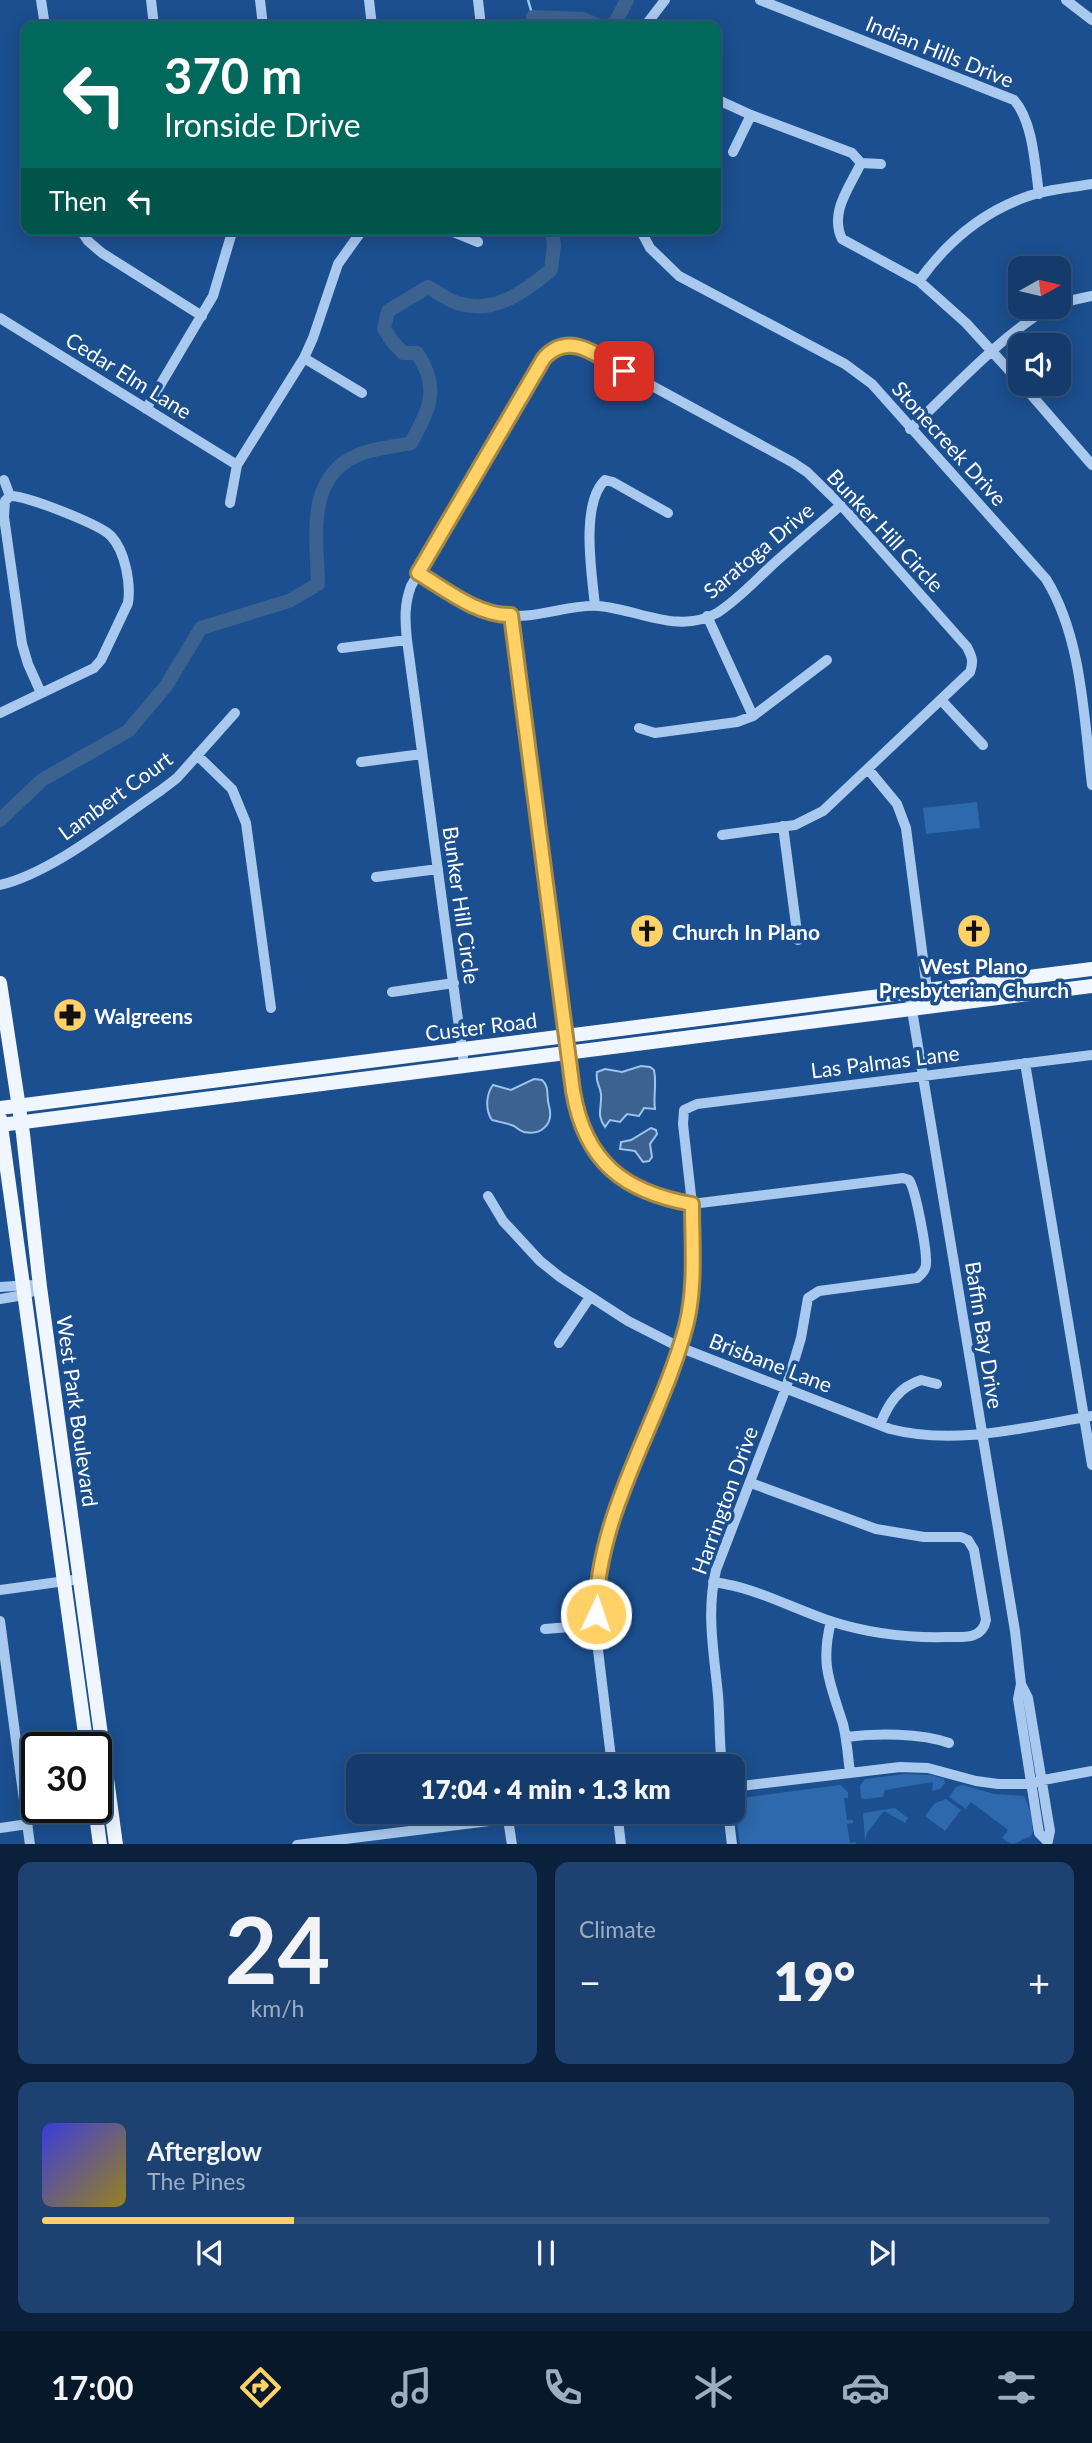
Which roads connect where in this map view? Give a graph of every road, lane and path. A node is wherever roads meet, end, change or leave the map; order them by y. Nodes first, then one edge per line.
1 (41, 0) edge
2 (151, 0) edge
3 (260, 0) edge
4 (369, 0) edge
5 (478, 0) edge
6 (664, 0) edge
7 (760, 0) edge
8 (1066, 0) edge
9 (1092, 20) edge
10 (44, 21) edge
11 (153, 21) edge
12 (262, 21) edge
13 (372, 21) edge
14 (480, 21) edge
15 (649, 21) edge
16 (721, 101) edge
17 (751, 115) junction
18 (733, 152) dead end
19 (861, 163) junction
20 (881, 164) dead end
21 (1092, 184) edge
22 (1039, 194) junction
23 (84, 235) edge
24 (231, 235) edge
25 (359, 235) edge
26 (461, 235) edge
27 (643, 235) edge
28 (478, 242) dead end
29 (919, 281) junction
30 (1092, 296) edge
31 (1071, 300) edge
32 (202, 316) junction
33 (0, 318) edge
34 (1031, 319) edge
35 (993, 351) junction
36 (304, 358) junction
37 (1008, 368) edge
38 (362, 393) dead end
39 (1032, 396) edge
40 (145, 409) junction
41 (910, 429) junction
42 (237, 465) junction
43 (1092, 465) edge
44 (4, 480) dead end
45 (10, 496) junction
46 (230, 503) dead end
47 (841, 505) junction
48 (668, 513) dead end
49 (418, 573) junction
50 (595, 606) junction
51 (511, 615) junction
52 (707, 617) junction
53 (407, 640) junction
54 (342, 649) dead end
55 (827, 660) dead end
56 (41, 693) junction
57 (1087, 698) edge
58 (941, 700) junction
59 (0, 713) edge
60 (235, 713) dead end
61 (753, 716) junction
62 (639, 728) dead end
63 (983, 746) dead end
64 (422, 754) junction
65 (197, 755) junction
66 (361, 762) dead end
67 (868, 769) junction
68 (1092, 785) edge
69 (783, 826) junction
70 (722, 835) dead end
71 (438, 869) junction
72 (376, 877) dead end
73 (0, 885) edge
74 (798, 940) dead end
75 (1092, 970) edge
76 (0, 983) edge
77 (454, 983) junction
78 (1092, 986) edge
79 (927, 990) junction
80 (392, 992) dead end
81 (909, 992) junction
82 (929, 1007) junction
83 (271, 1008) dead end
84 (911, 1009) junction
85 (565, 1037) junction
86 (462, 1050) junction
87 (568, 1054) junction
88 (1092, 1055) edge
89 (1025, 1063) junction
90 (465, 1066) junction
91 (922, 1075) junction
92 (19, 1105) junction
93 (0, 1108) edge
94 (0, 1119) edge
95 (21, 1122) junction
96 (0, 1125) edge
97 (488, 1196) dead end
98 (692, 1204) junction
99 (0, 1287) edge
100 (40, 1287) junction
101 (23, 1290) junction
102 (590, 1297) junction
103 (0, 1299) edge
104 (559, 1343) dead end
105 (680, 1346) junction
106 (937, 1384) dead end
107 (786, 1388) junction
108 (1088, 1416) edge
109 (880, 1425) junction
110 (982, 1433) junction
111 (63, 1456) junction
112 (47, 1458) junction
113 (1092, 1465) edge
114 (751, 1483) junction
115 (80, 1579) junction
116 (63, 1581) junction
117 (713, 1582) junction
118 (0, 1590) edge
119 (0, 1621) edge
120 (831, 1621) junction
121 (595, 1625) junction
122 (545, 1629) dead end
123 (85, 1732) edge
124 (846, 1737) junction
125 (949, 1743) dead end
126 (611, 1754) edge
127 (721, 1754) edge
128 (1092, 1771) edge
129 (850, 1773) junction
130 (1036, 1781) junction
131 (745, 1786) edge
132 (97, 1823) edge
133 (28, 1824) junction
134 (467, 1824) edge
135 (509, 1824) edge
136 (619, 1824) edge
137 (730, 1824) edge
138 (0, 1828) edge
139 (401, 1832) junction
140 (1046, 1842) edge
141 (30, 1844) edge
142 (100, 1844) edge
143 (116, 1844) edge
144 (297, 1844) edge
145 (403, 1844) edge
146 (512, 1844) edge
147 (621, 1844) edge
148 (732, 1844) edge

1 - 10 street
2 - 11 street
3 - 12 street
4 - 13 street
5 - 14 street
6 - 15 street
7 - 22 street, Indian Hills Drive
8 - 9 street
16 - 17 street
17 - 18 street
17 - 19 street
19 - 20 street
19 - 29 street
21 - 22 street
22 - 29 street
23 - 32 street
24 - 32 street
25 - 36 street
26 - 28 street
27 - 41 street, Stonecreek Drive
29 - 35 street
30 - 31 street
32 - 40 street
33 - 40 street, Cedar Elm Lane
34 - 35 street
35 - 37 street
35 - 41 street
36 - 38 street
36 - 42 street
39 - 43 street
40 - 42 street, Cedar Elm Lane
41 - 57 street, Stonecreek Drive
42 - 46 street
44 - 45 street
45 - 56 street
45 - 56 street
47 - 49 street, Bunker Hill Circle
47 - 52 street, Saratoga Drive
47 - 58 street, Bunker Hill Circle
48 - 50 street
49 - 51 street, Saratoga Drive
49 - 53 street, Bunker Hill Circle
50 - 51 street, Saratoga Drive
50 - 52 street, Saratoga Drive
51 - 85 street
52 - 61 street
53 - 54 street
53 - 64 street, Bunker Hill Circle
55 - 61 street
56 - 59 street
57 - 68 street, Stonecreek Drive
58 - 63 street
58 - 67 street, Bunker Hill Circle
60 - 65 street, Lambert Court
61 - 62 street
64 - 66 street
64 - 71 street, Bunker Hill Circle
65 - 73 street, Lambert Court
65 - 83 street
67 - 69 street, Bunker Hill Circle
67 - 79 street
69 - 70 street, Bunker Hill Circle
69 - 74 street
71 - 72 street
71 - 77 street, Bunker Hill Circle
75 - 79 main road, Custer Road
76 - 92 main road, West Park Boulevard
77 - 80 street
77 - 86 street, Bunker Hill Circle
78 - 82 main road, Custer Road
79 - 81 main road, Custer Road
79 - 82 street
81 - 84 street, Baffin Bay Drive
81 - 85 main road, Custer Road
82 - 84 main road, Custer Road
84 - 87 main road, Custer Road
84 - 91 street, Baffin Bay Drive
85 - 86 main road, Custer Road
85 - 87 street
86 - 90 street, Bunker Hill Circle
86 - 92 main road, Custer Road
87 - 90 main road, Custer Road
87 - 98 street
88 - 89 street, Las Palmas Lane
89 - 91 street, Las Palmas Lane
89 - 108 street
90 - 95 main road, Custer Road
91 - 98 street, Las Palmas Lane
91 - 110 street, Baffin Bay Drive
92 - 93 main road, Custer Road
92 - 95 main road, West Park Boulevard
94 - 96 main road, West Park Boulevard
95 - 96 main road, Custer Road
95 - 100 main road, West Park Boulevard
96 - 101 main road, West Park Boulevard
97 - 102 street, Brisbane Lane
98 - 105 street
98 - 107 street, Harrington Drive
99 - 101 street
100 - 101 street
100 - 111 main road, West Park Boulevard
101 - 103 street
101 - 112 main road, West Park Boulevard
102 - 104 street
102 - 105 street, Brisbane Lane
105 - 107 street, Brisbane Lane
105 - 121 street
106 - 109 street
107 - 109 street, Brisbane Lane
107 - 114 street, Harrington Drive
108 - 110 street, Brisbane Lane
108 - 113 street
109 - 110 street, Brisbane Lane
110 - 130 street, Baffin Bay Drive
111 - 112 main road
111 - 115 main road, West Park Boulevard
112 - 116 main road, West Park Boulevard
114 - 117 street, Harrington Drive
114 - 120 street
115 - 116 street
115 - 143 main road, West Park Boulevard
116 - 118 street
116 - 123 main road, West Park Boulevard
117 - 120 street
117 - 127 street, Harrington Drive
119 - 133 street
120 - 124 street
121 - 122 street
121 - 126 street
124 - 125 street
124 - 129 street
128 - 130 street
129 - 130 street
129 - 131 street
130 - 140 street, Baffin Bay Drive
132 - 142 main road
133 - 138 street
133 - 141 street
134 - 139 street
135 - 146 street
136 - 147 street
137 - 148 street
139 - 144 street
139 - 145 street

